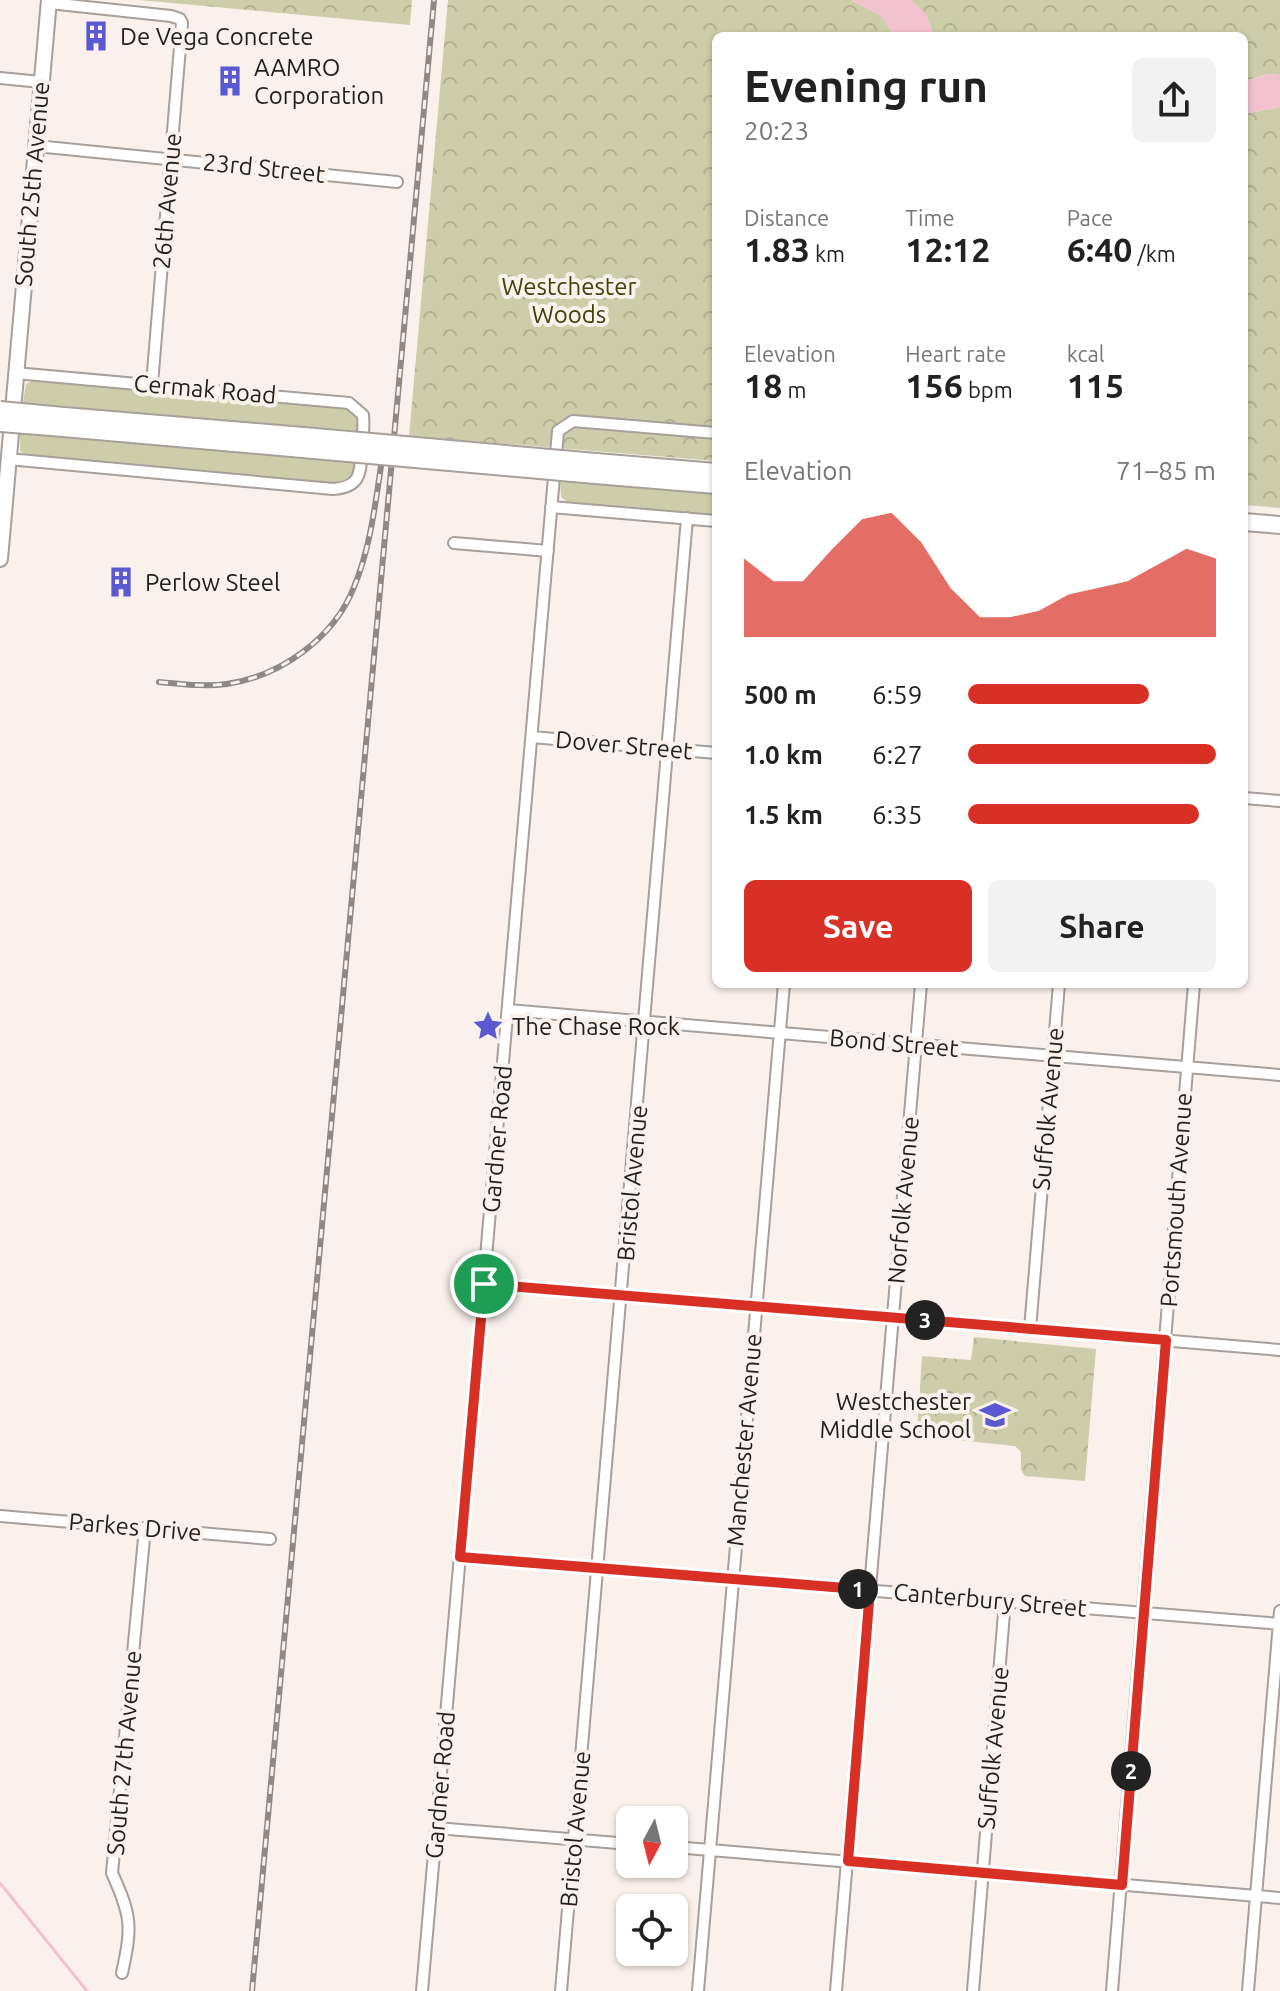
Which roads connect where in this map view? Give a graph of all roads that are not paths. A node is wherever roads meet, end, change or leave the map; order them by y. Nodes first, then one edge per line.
1 (49, 2) edge
2 (0, 78) edge
3 (41, 82) junction
4 (36, 146) junction
5 (171, 158) junction
6 (397, 182) dead end
7 (8, 372) edge
8 (152, 384) junction
9 (0, 410) edge
10 (64, 422) junction
11 (0, 423) edge
12 (712, 433) edge
13 (4, 458) edge
14 (596, 468) junction
15 (712, 472) edge
16 (712, 484) edge
17 (551, 507) junction
18 (687, 518) junction
19 (712, 521) edge
20 (1248, 522) edge
21 (1280, 525) edge
22 (454, 543) dead end
23 (548, 551) junction
24 (0, 559) edge
25 (532, 737) junction
26 (668, 748) junction
27 (712, 753) edge
28 (1248, 798) edge
29 (1280, 801) edge
30 (784, 988) edge
31 (921, 988) edge
32 (1059, 988) edge
33 (1194, 988) edge
34 (508, 1010) junction
35 (645, 1022) junction
36 (780, 1033) junction
37 (916, 1045) junction
38 (1052, 1056) junction
39 (1186, 1067) junction
40 (1280, 1075) edge
41 (484, 1284) junction
42 (622, 1295) junction
43 (756, 1306) junction
44 (892, 1318) junction
45 (1030, 1329) junction
46 (1166, 1340) junction
47 (1280, 1350) edge
48 (0, 1516) edge
49 (145, 1528) junction
50 (270, 1539) dead end
51 (460, 1557) junction
52 (598, 1568) junction
53 (732, 1579) junction
54 (870, 1590) junction
55 (1005, 1601) junction
56 (1280, 1611) edge
57 (1142, 1612) junction
58 (1280, 1624) edge
59 (436, 1828) junction
60 (574, 1840) junction
61 (616, 1843) edge
62 (688, 1848) edge
63 (709, 1850) junction
64 (848, 1861) junction
65 (983, 1873) junction
66 (1122, 1885) junction
67 (1256, 1896) junction
68 (1280, 1898) edge
69 (122, 1973) dead end
70 (422, 1991) edge
71 (561, 1991) edge
72 (698, 1991) edge
73 (836, 1991) edge
74 (973, 1991) edge
75 (1112, 1991) edge
76 (1248, 1991) edge

1 - 3 street, South 25th Avenue
1 - 5 street, 26th Avenue
2 - 3 street
3 - 4 street, South 25th Avenue
4 - 5 street, 23rd Street
4 - 7 street, South 25th Avenue
5 - 6 street, 23rd Street
5 - 8 street, 26th Avenue
7 - 8 street, Cermak Road
7 - 13 street, South 25th Avenue
8 - 13 street, Cermak Road
9 - 10 main road, bridge
10 - 11 main road, bridge
10 - 14 main road, bridge
12 - 17 street, Gardner Road
13 - 24 street, South 25th Avenue
14 - 15 main road
14 - 16 main road
17 - 18 street
17 - 23 street, Gardner Road
18 - 19 street
18 - 26 street, Bristol Avenue
20 - 21 main road
22 - 23 street
23 - 25 street, Gardner Road
25 - 26 street, Dover Street
25 - 34 street, Gardner Road
26 - 27 street, Dover Street
26 - 35 street, Bristol Avenue
28 - 29 street
30 - 36 street, Manchester Avenue
31 - 37 street, Norfolk Avenue
32 - 38 street, Suffolk Avenue
33 - 39 street, Portsmouth Avenue
34 - 35 street, Bond Street
34 - 41 street, Gardner Road
35 - 36 street, Bond Street
35 - 42 street, Bristol Avenue
36 - 37 street, Bond Street
36 - 43 street, Manchester Avenue
37 - 38 street, Bond Street
37 - 44 street, Norfolk Avenue
38 - 39 street, Bond Street
38 - 45 street, Suffolk Avenue
39 - 40 street, Bond Street
39 - 46 street, Portsmouth Avenue
41 - 42 street
41 - 51 street, Gardner Road
42 - 43 street
42 - 52 street, Bristol Avenue
43 - 44 street
43 - 53 street, Manchester Avenue
44 - 45 street
44 - 54 street, Norfolk Avenue
45 - 46 street
46 - 47 street
46 - 57 street, Portsmouth Avenue
48 - 49 street, Parkes Drive
49 - 50 street, Parkes Drive
49 - 69 street, South 27th Avenue
51 - 52 street, Canterbury Street
51 - 59 street, Gardner Road
52 - 53 street, Canterbury Street
52 - 60 street, Bristol Avenue
53 - 54 street, Canterbury Street
53 - 63 street, Manchester Avenue
54 - 55 street, Canterbury Street
54 - 64 street, Norfolk Avenue
55 - 57 street, Canterbury Street
55 - 65 street, Suffolk Avenue
56 - 58 street
57 - 58 street, Canterbury Street
57 - 66 street, Portsmouth Avenue
58 - 67 street
59 - 60 street
59 - 70 street, Gardner Road
60 - 61 street
60 - 71 street, Bristol Avenue
62 - 63 street
63 - 64 street
63 - 72 street, Manchester Avenue
64 - 65 street
64 - 73 street, Norfolk Avenue
65 - 66 street
65 - 74 street, Suffolk Avenue
66 - 67 street
66 - 75 street, Portsmouth Avenue
67 - 68 street
67 - 76 street

